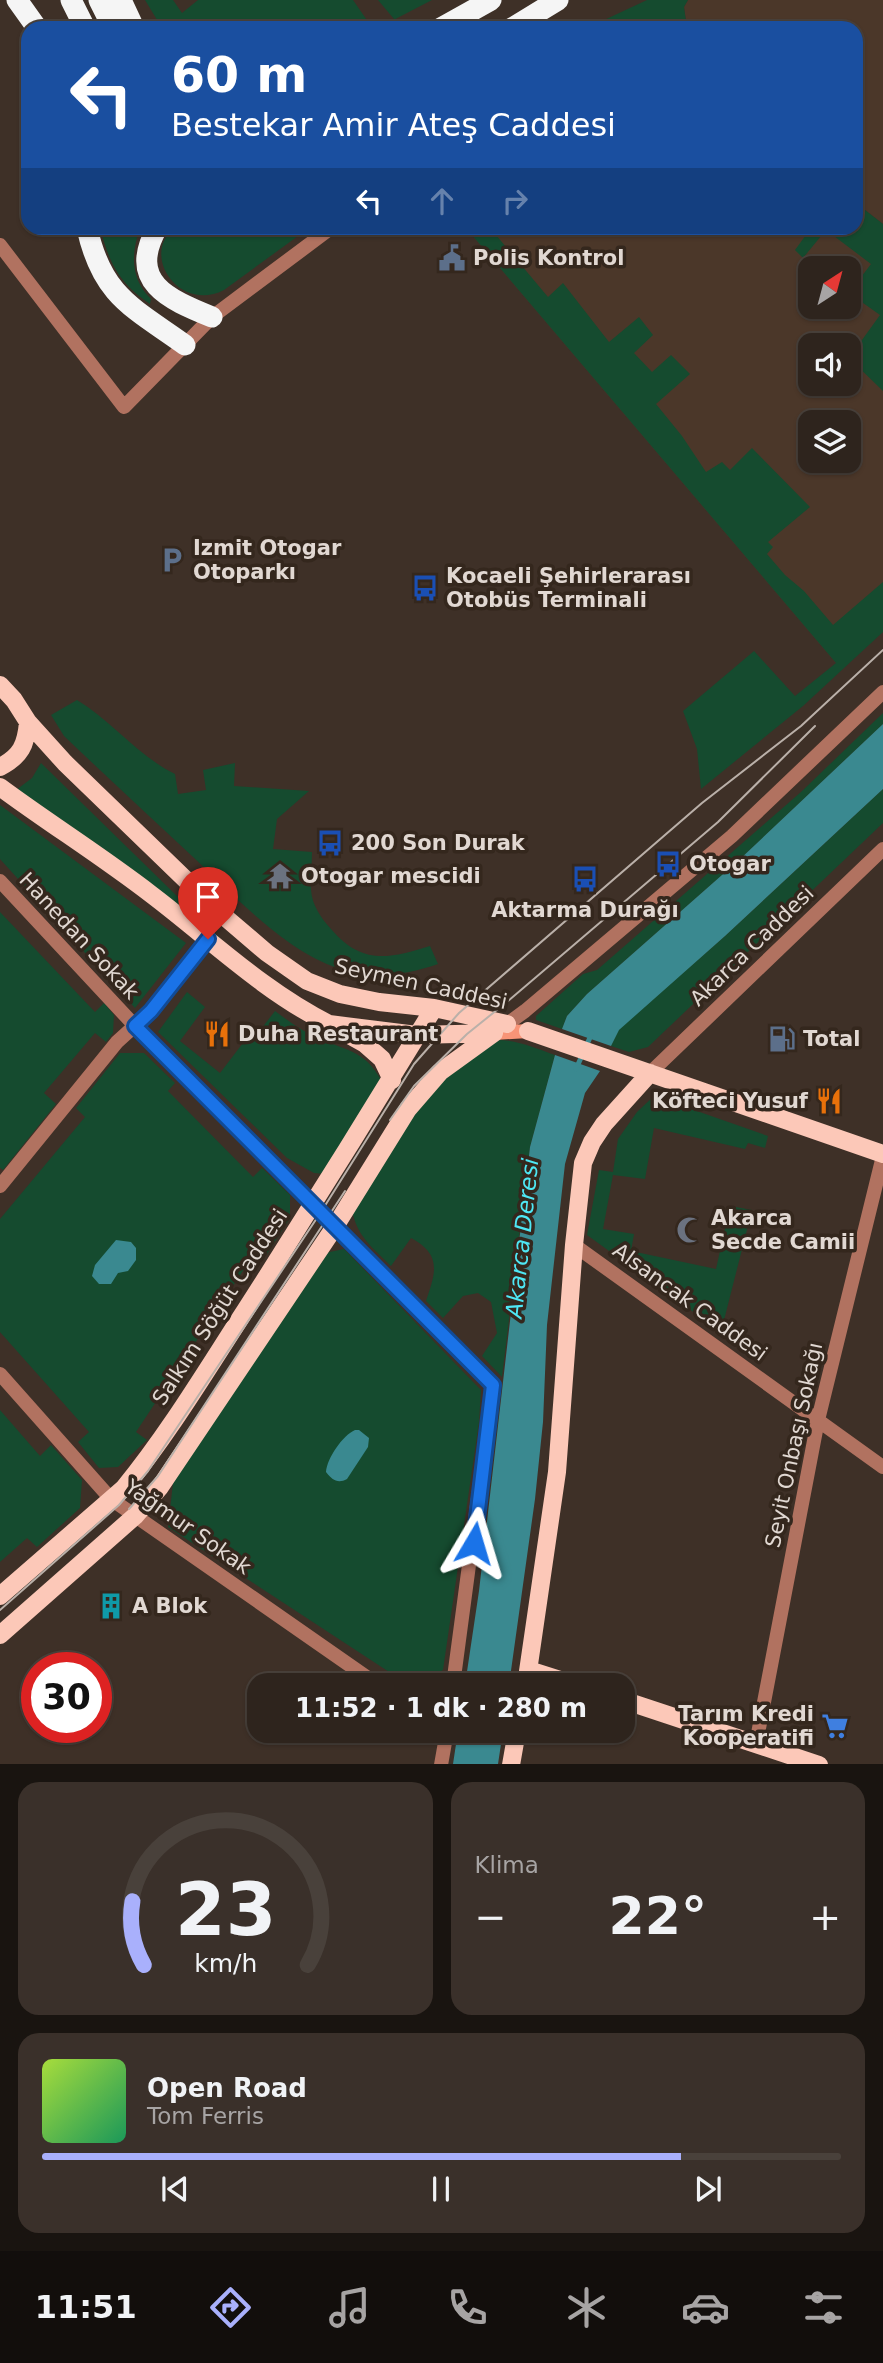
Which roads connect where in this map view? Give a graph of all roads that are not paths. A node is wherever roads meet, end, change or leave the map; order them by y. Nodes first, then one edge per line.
1 (17, 0) edge
2 (71, 0) edge
3 (99, 0) edge
4 (121, 0) edge
5 (491, 0) edge
6 (558, 0) edge
7 (31, 21) edge
8 (82, 21) edge
9 (110, 21) edge
10 (131, 21) edge
11 (454, 21) edge
12 (524, 21) edge
13 (89, 235) edge
14 (153, 235) edge
15 (322, 235) edge
16 (0, 245) edge
17 (212, 317) junction
18 (185, 345) junction
19 (0, 685) edge
20 (883, 692) edge
21 (28, 722) junction
22 (0, 767) edge
23 (0, 787) edge
24 (883, 849) edge
25 (0, 881) edge
26 (208, 939) junction
27 (434, 1008) junction
28 (328, 1024) junction
29 (135, 1026) junction
30 (500, 1028) junction
31 (528, 1031) joint
32 (417, 1035) junction
33 (650, 1073) junction
34 (392, 1080) junction
35 (883, 1155) edge
36 (0, 1186) edge
37 (314, 1204) junction
38 (336, 1225) junction
39 (574, 1245) junction
40 (0, 1374) edge
41 (818, 1420) junction
42 (883, 1467) edge
43 (111, 1499) junction
44 (135, 1516) junction
45 (0, 1596) edge
46 (0, 1635) edge
47 (361, 1673) edge
48 (455, 1673) edge
49 (528, 1673) edge
50 (635, 1704) edge
51 (444, 1743) edge
52 (515, 1743) edge
53 (756, 1744) junction
54 (441, 1764) edge
55 (511, 1764) edge
56 (817, 1764) edge

1 - 7 highway
2 - 8 highway
3 - 9 highway
4 - 10 highway
5 - 11 highway
6 - 12 highway
13 - 18 highway
14 - 17 highway
15 - 17 street
16 - 18 street
17 - 18 street
19 - 21 main road, Seymen Caddesi
20 - 30 street
21 - 22 main road
21 - 27 main road, Seymen Caddesi
23 - 26 main road, Seymen Caddesi
24 - 33 street, Akarca Caddesi
25 - 29 street, Hanedan Sokak
26 - 28 main road, Seymen Caddesi
26 - 29 street
27 - 30 main road, Seymen Caddesi
27 - 32 main road, Salkım Söğüt Caddesi
28 - 32 main road, Seymen Caddesi
28 - 34 main road
29 - 36 street
29 - 37 street, Hanedan Sokak
30 - 31 main road, Seymen Caddesi
30 - 32 main road, Seymen Caddesi
30 - 38 main road
31 - 33 main road, Seymen Caddesi
32 - 34 main road, Salkım Söğüt Caddesi
33 - 35 main road, Seymen Caddesi
33 - 39 main road
34 - 37 main road, Salkım Söğüt Caddesi
35 - 41 street, Seyit Onbaşı Sokağı
37 - 38 street, Hanedan Sokak
37 - 43 main road, Salkım Söğüt Caddesi
38 - 44 main road
38 - 48 street, Hanedan Sokak
39 - 41 street, Alsancak Caddesi
39 - 49 main road
40 - 43 street, Yağmur Sokak
41 - 42 street, Alsancak Caddesi
41 - 53 street, Seyit Onbaşı Sokağı
43 - 44 street, Yağmur Sokak
43 - 45 main road, Salkım Söğüt Caddesi
44 - 46 main road
44 - 47 street, Yağmur Sokak
50 - 53 main road
51 - 54 street
52 - 55 main road
53 - 56 main road

